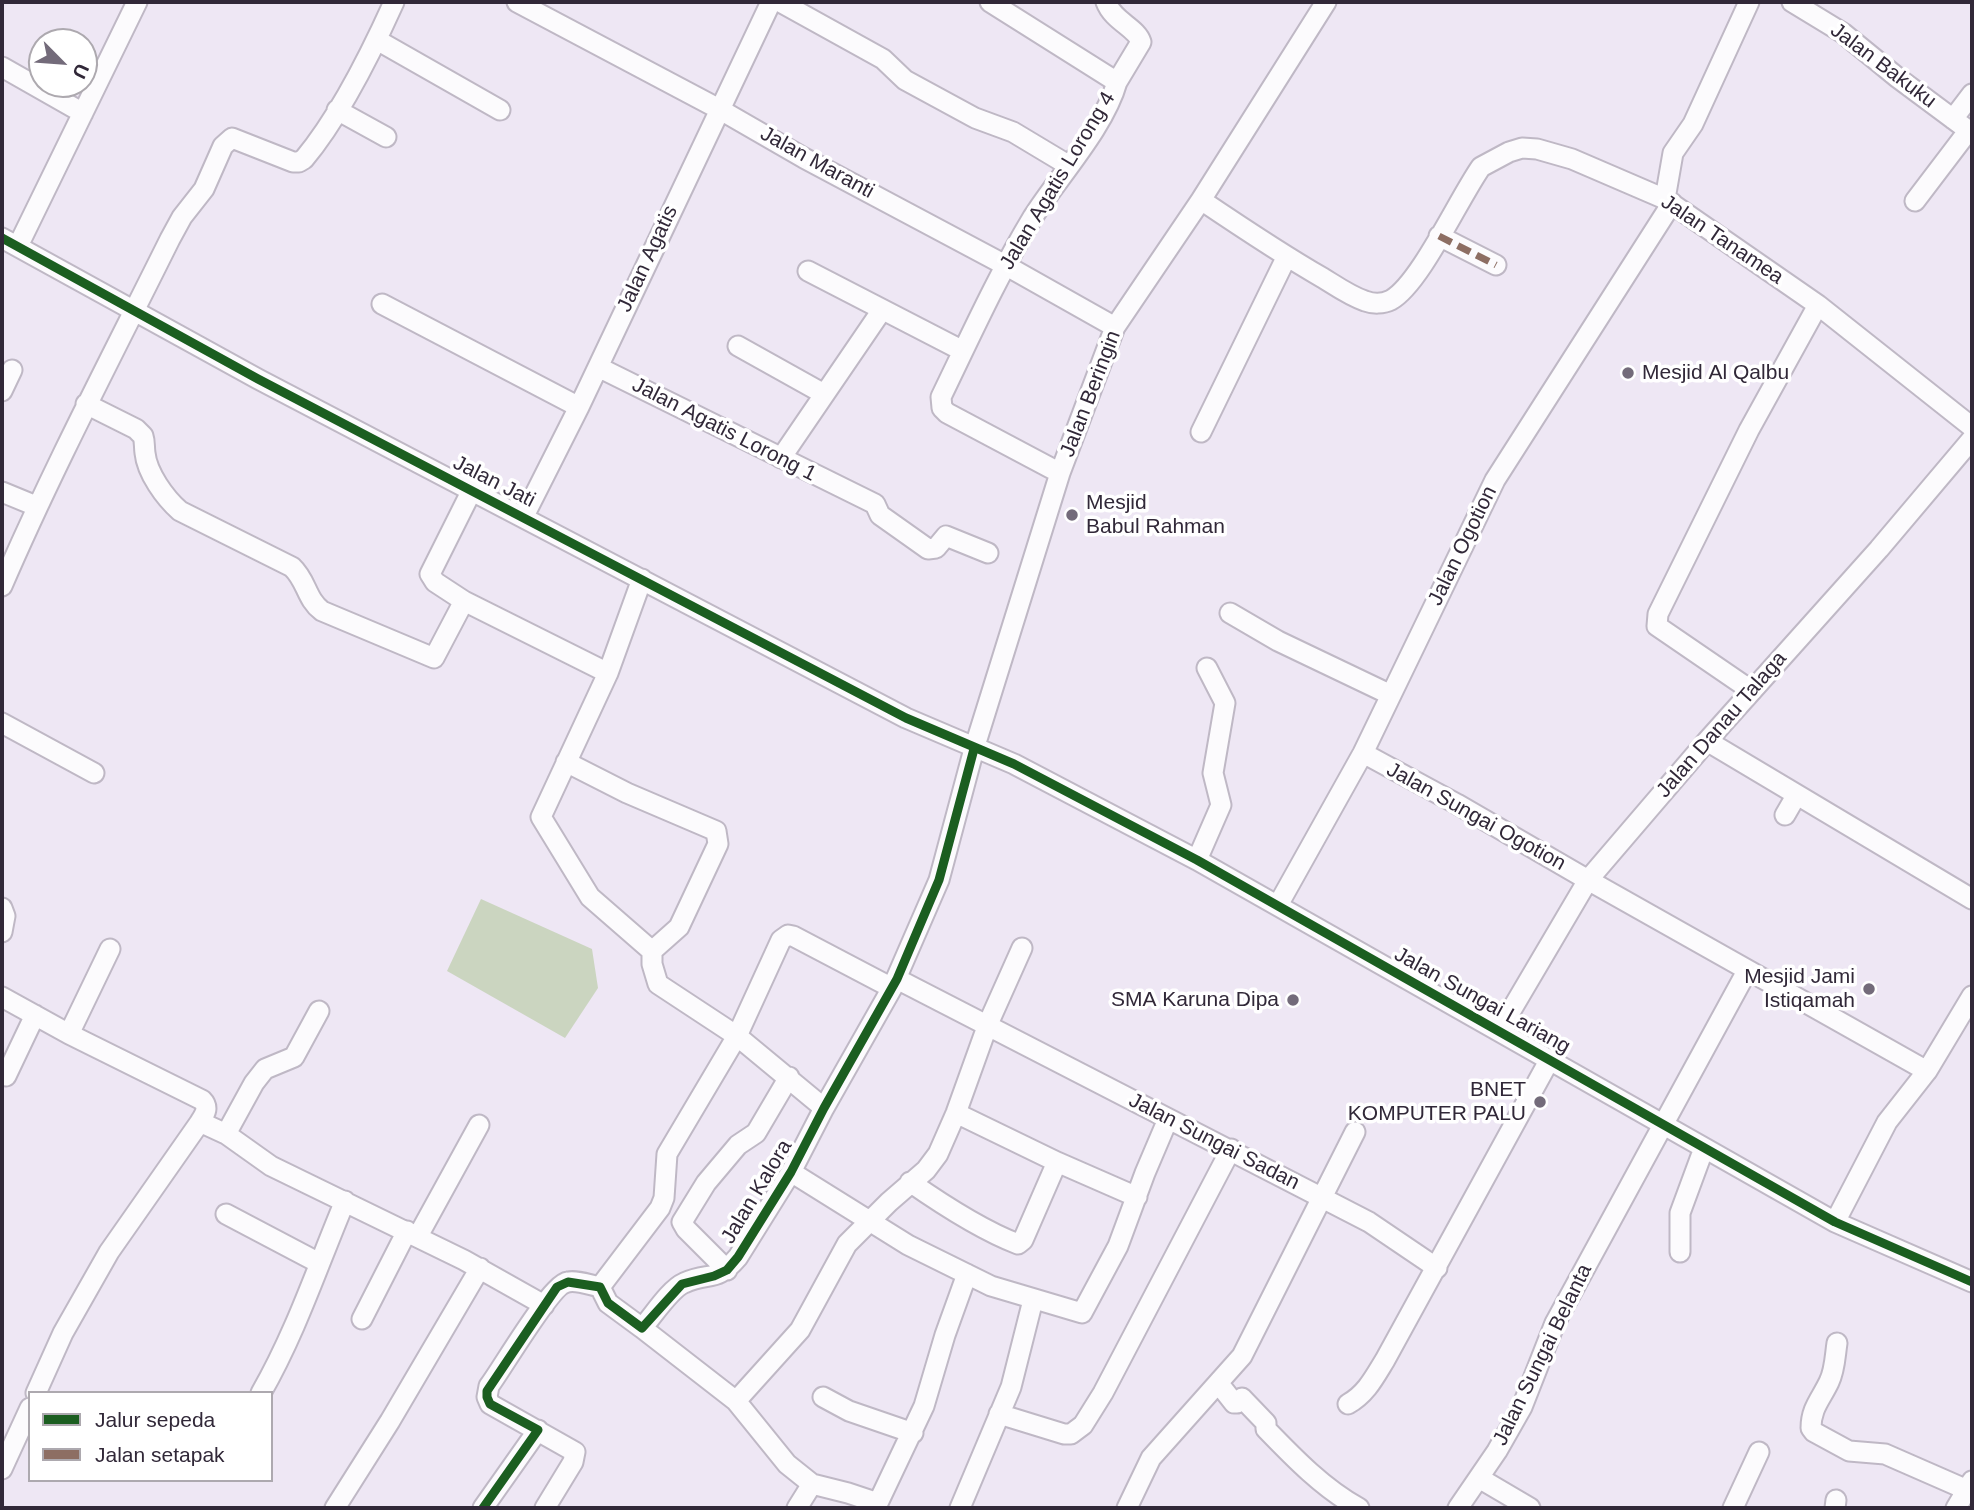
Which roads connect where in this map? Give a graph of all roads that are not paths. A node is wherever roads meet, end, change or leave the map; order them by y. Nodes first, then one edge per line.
1 (394, 2) edge
2 (517, 2) edge
3 (771, 2) edge
4 (780, 2) edge
5 (1106, 2) edge
6 (1326, 2) edge
7 (1749, 2) edge
8 (1792, 2) edge
9 (134, 3) edge
10 (999, 4) edge
11 (377, 40) junction
12 (2, 66) edge
13 (1117, 82) junction
14 (1972, 94) edge
15 (719, 109) junction
16 (337, 110) junction
17 (500, 110) dead end
18 (83, 113) junction
19 (1965, 127) edge
20 (386, 137) dead end
21 (1068, 166) junction
22 (1201, 200) junction
23 (1669, 201) junction
24 (1915, 201) dead end
25 (1439, 236) junction
26 (10, 242) edge
27 (1286, 258) junction
28 (1005, 265) junction
29 (1496, 265) dead end
30 (808, 271) dead end
31 (382, 304) dead end
32 (1818, 305) junction
33 (882, 310) junction
34 (135, 311) junction
35 (1115, 327) junction
36 (738, 346) dead end
37 (963, 351) junction
38 (598, 367) junction
39 (12, 370) dead end
40 (2, 391) edge
41 (824, 394) junction
42 (86, 404) junction
43 (579, 407) junction
44 (1972, 427) edge
45 (1201, 432) dead end
46 (1972, 439) edge
47 (781, 458) junction
48 (1060, 473) junction
49 (472, 490) junction
50 (2, 492) edge
51 (36, 506) junction
52 (524, 516) junction
53 (988, 553) dead end
54 (642, 579) junction
55 (2, 586) edge
56 (464, 601) junction
57 (1230, 614) dead end
58 (1207, 668) dead end
59 (608, 673) junction
60 (1752, 691) junction
61 (1391, 695) junction
62 (2, 723) edge
63 (1707, 741) junction
64 (974, 749) junction
65 (1363, 753) junction
66 (566, 762) junction
67 (94, 773) dead end
68 (1796, 796) junction
69 (1785, 815) dead end
70 (1197, 860) junction
71 (1588, 880) junction
72 (1972, 899) edge
73 (1278, 905) junction
74 (2, 908) edge
75 (2, 933) edge
76 (1022, 948) dead end
77 (110, 949) dead end
78 (652, 951) junction
79 (1747, 971) junction
80 (895, 984) junction
81 (1972, 996) edge
82 (2, 997) edge
83 (319, 1011) dead end
84 (34, 1015) junction
85 (988, 1024) junction
86 (1499, 1031) junction
87 (69, 1034) junction
88 (737, 1036) junction
89 (1550, 1059) junction
90 (1927, 1071) junction
91 (6, 1076) dead end
92 (789, 1077) junction
93 (824, 1108) junction
94 (956, 1113) junction
95 (1168, 1119) junction
96 (200, 1122) junction
97 (479, 1125) dead end
98 (1664, 1125) junction
99 (1355, 1132) dead end
100 (226, 1134) junction
101 (1704, 1148) junction
102 (1231, 1149) junction
103 (1057, 1162) junction
104 (791, 1172) junction
105 (910, 1182) junction
106 (1137, 1197) junction
107 (1321, 1198) junction
108 (345, 1201) junction
109 (226, 1214) dead end
110 (869, 1221) junction
111 (1835, 1222) junction
112 (412, 1233) junction
113 (1680, 1252) dead end
114 (319, 1263) junction
115 (480, 1268) junction
116 (1437, 1268) junction
117 (727, 1269) junction
118 (967, 1274) junction
119 (1972, 1282) edge
120 (600, 1287) junction
121 (1034, 1300) junction
122 (544, 1305) junction
123 (362, 1319) dead end
124 (642, 1328) junction
125 (1837, 1343) dead end
126 (1219, 1384) junction
127 (37, 1391) edge
128 (262, 1391) edge
129 (823, 1397) dead end
130 (736, 1402) junction
131 (1348, 1404) dead end
132 (28, 1412) edge
133 (999, 1414) junction
134 (538, 1430) junction
135 (913, 1433) junction
136 (1759, 1452) dead end
137 (2, 1469) edge
138 (1479, 1478) junction
139 (812, 1484) junction
140 (1969, 1485) edge
141 (877, 1506) edge
142 (335, 1508) edge
143 (483, 1508) edge
144 (545, 1508) edge
145 (796, 1508) edge
146 (960, 1508) edge
147 (1127, 1508) edge
148 (1359, 1508) edge
149 (1458, 1508) edge
150 (1530, 1508) edge
151 (1734, 1508) edge
152 (1956, 1508) edge

1 - 11 street
2 - 15 street, Jalan Maranti
3 - 15 street, Jalan Agatis
4 - 21 street
5 - 13 street
6 - 22 street, Jalan Beringin
7 - 23 street
8 - 19 street, Jalan Bakuku
9 - 18 street
10 - 13 street, Jalan Agatis Lorong 4
11 - 16 street
11 - 17 street
12 - 18 street
13 - 21 street, Jalan Agatis Lorong 4
14 - 19 street
15 - 28 street, Jalan Maranti
15 - 38 street, Jalan Agatis
16 - 20 street
16 - 34 street
18 - 26 street
19 - 24 street
21 - 28 street, Jalan Agatis Lorong 4
22 - 27 street, Jalan Tanamea
22 - 35 street, Jalan Beringin
23 - 25 street, Jalan Tanamea
23 - 32 street, Jalan Tanamea
23 - 61 street, Jalan Ogotion
25 - 27 street, Jalan Tanamea
25 - 29 street
26 - 34 street, Jalan Jati
27 - 45 street
28 - 35 street, Jalan Maranti
28 - 37 street, Jalan Agatis Lorong 4
30 - 33 street
31 - 43 street
32 - 44 street, Jalan Tanamea
32 - 60 street
33 - 37 street
33 - 41 street
34 - 42 street
34 - 49 street, Jalan Jati
35 - 48 street, Jalan Beringin
36 - 41 street
37 - 48 street, Jalan Agatis Lorong 4
38 - 43 street, Jalan Agatis
38 - 47 street, Jalan Agatis Lorong 1
39 - 40 street
41 - 47 street
42 - 51 street
42 - 56 street
43 - 52 street, Jalan Agatis
46 - 60 street, Jalan Danau Talaga
47 - 53 street, Jalan Agatis Lorong 1
48 - 64 street, Jalan Beringin
49 - 52 street, Jalan Jati
49 - 56 street
50 - 51 street
51 - 55 street
52 - 54 street, Jalan Jati
54 - 59 street
54 - 64 street, Jalan Jati
56 - 59 street
57 - 61 street
58 - 70 street
59 - 66 street
60 - 63 street, Jalan Danau Talaga
61 - 65 street, Jalan Ogotion
62 - 67 street
63 - 68 street
63 - 71 street, Jalan Danau Talaga
64 - 70 street, Jalan Sungai Lariang
64 - 80 street, Jalan Kalora
65 - 71 street, Jalan Sungai Ogotion
65 - 73 street, Jalan Ogotion
66 - 78 street
66 - 78 street
68 - 69 street
68 - 72 street
70 - 73 street, Jalan Sungai Lariang
71 - 79 street, Jalan Sungai Ogotion
71 - 86 street, Jalan Danau Talaga
73 - 86 street, Jalan Sungai Lariang
74 - 75 street
76 - 85 street
77 - 87 street
78 - 88 street
79 - 90 street, Jalan Sungai Ogotion
79 - 98 street, Jalan Sungai Belanta
80 - 85 street, Jalan Sungai Sadan
80 - 88 street, Jalan Sungai Sadan
80 - 93 street, Jalan Kalora
81 - 90 street
82 - 84 street
83 - 100 street
84 - 87 street
84 - 91 street
85 - 94 street
85 - 95 street, Jalan Sungai Sadan
86 - 89 street, Jalan Sungai Lariang
87 - 96 street
88 - 92 street
88 - 120 street
89 - 98 street, Jalan Sungai Lariang
89 - 116 street
90 - 111 street
92 - 93 street
92 - 117 street
93 - 104 street, Jalan Kalora
94 - 103 street
94 - 105 street
95 - 102 street, Jalan Sungai Sadan
95 - 106 street
96 - 100 street
96 - 127 street
97 - 112 street
98 - 101 street, Jalan Sungai Lariang
98 - 138 street, Jalan Sungai Belanta
99 - 107 street
100 - 108 street
101 - 111 street, Jalan Sungai Lariang
101 - 113 street
102 - 107 street, Jalan Sungai Sadan
102 - 133 street
103 - 105 street
103 - 106 street
104 - 110 street
104 - 117 street, Jalan Kalora
105 - 110 street
106 - 121 street
107 - 116 street, Jalan Sungai Sadan
107 - 126 street
108 - 112 street
108 - 114 street
109 - 114 street
110 - 118 street
110 - 130 street
111 - 119 street, Jalan Sungai Lariang
112 - 115 street
112 - 123 street
114 - 128 street
115 - 122 street
115 - 142 street
116 - 131 street
117 - 124 street, Jalan Kalora
118 - 121 street
118 - 135 street
120 - 122 street
120 - 124 street
121 - 133 street
122 - 134 street
124 - 130 street
125 - 140 street
126 - 147 street
126 - 148 street
129 - 135 street
130 - 139 street
132 - 137 street
133 - 146 street
134 - 143 street
134 - 144 street
135 - 141 street
136 - 151 street
138 - 149 street, Jalan Sungai Belanta
138 - 150 street
139 - 141 street
139 - 145 street
140 - 152 street

